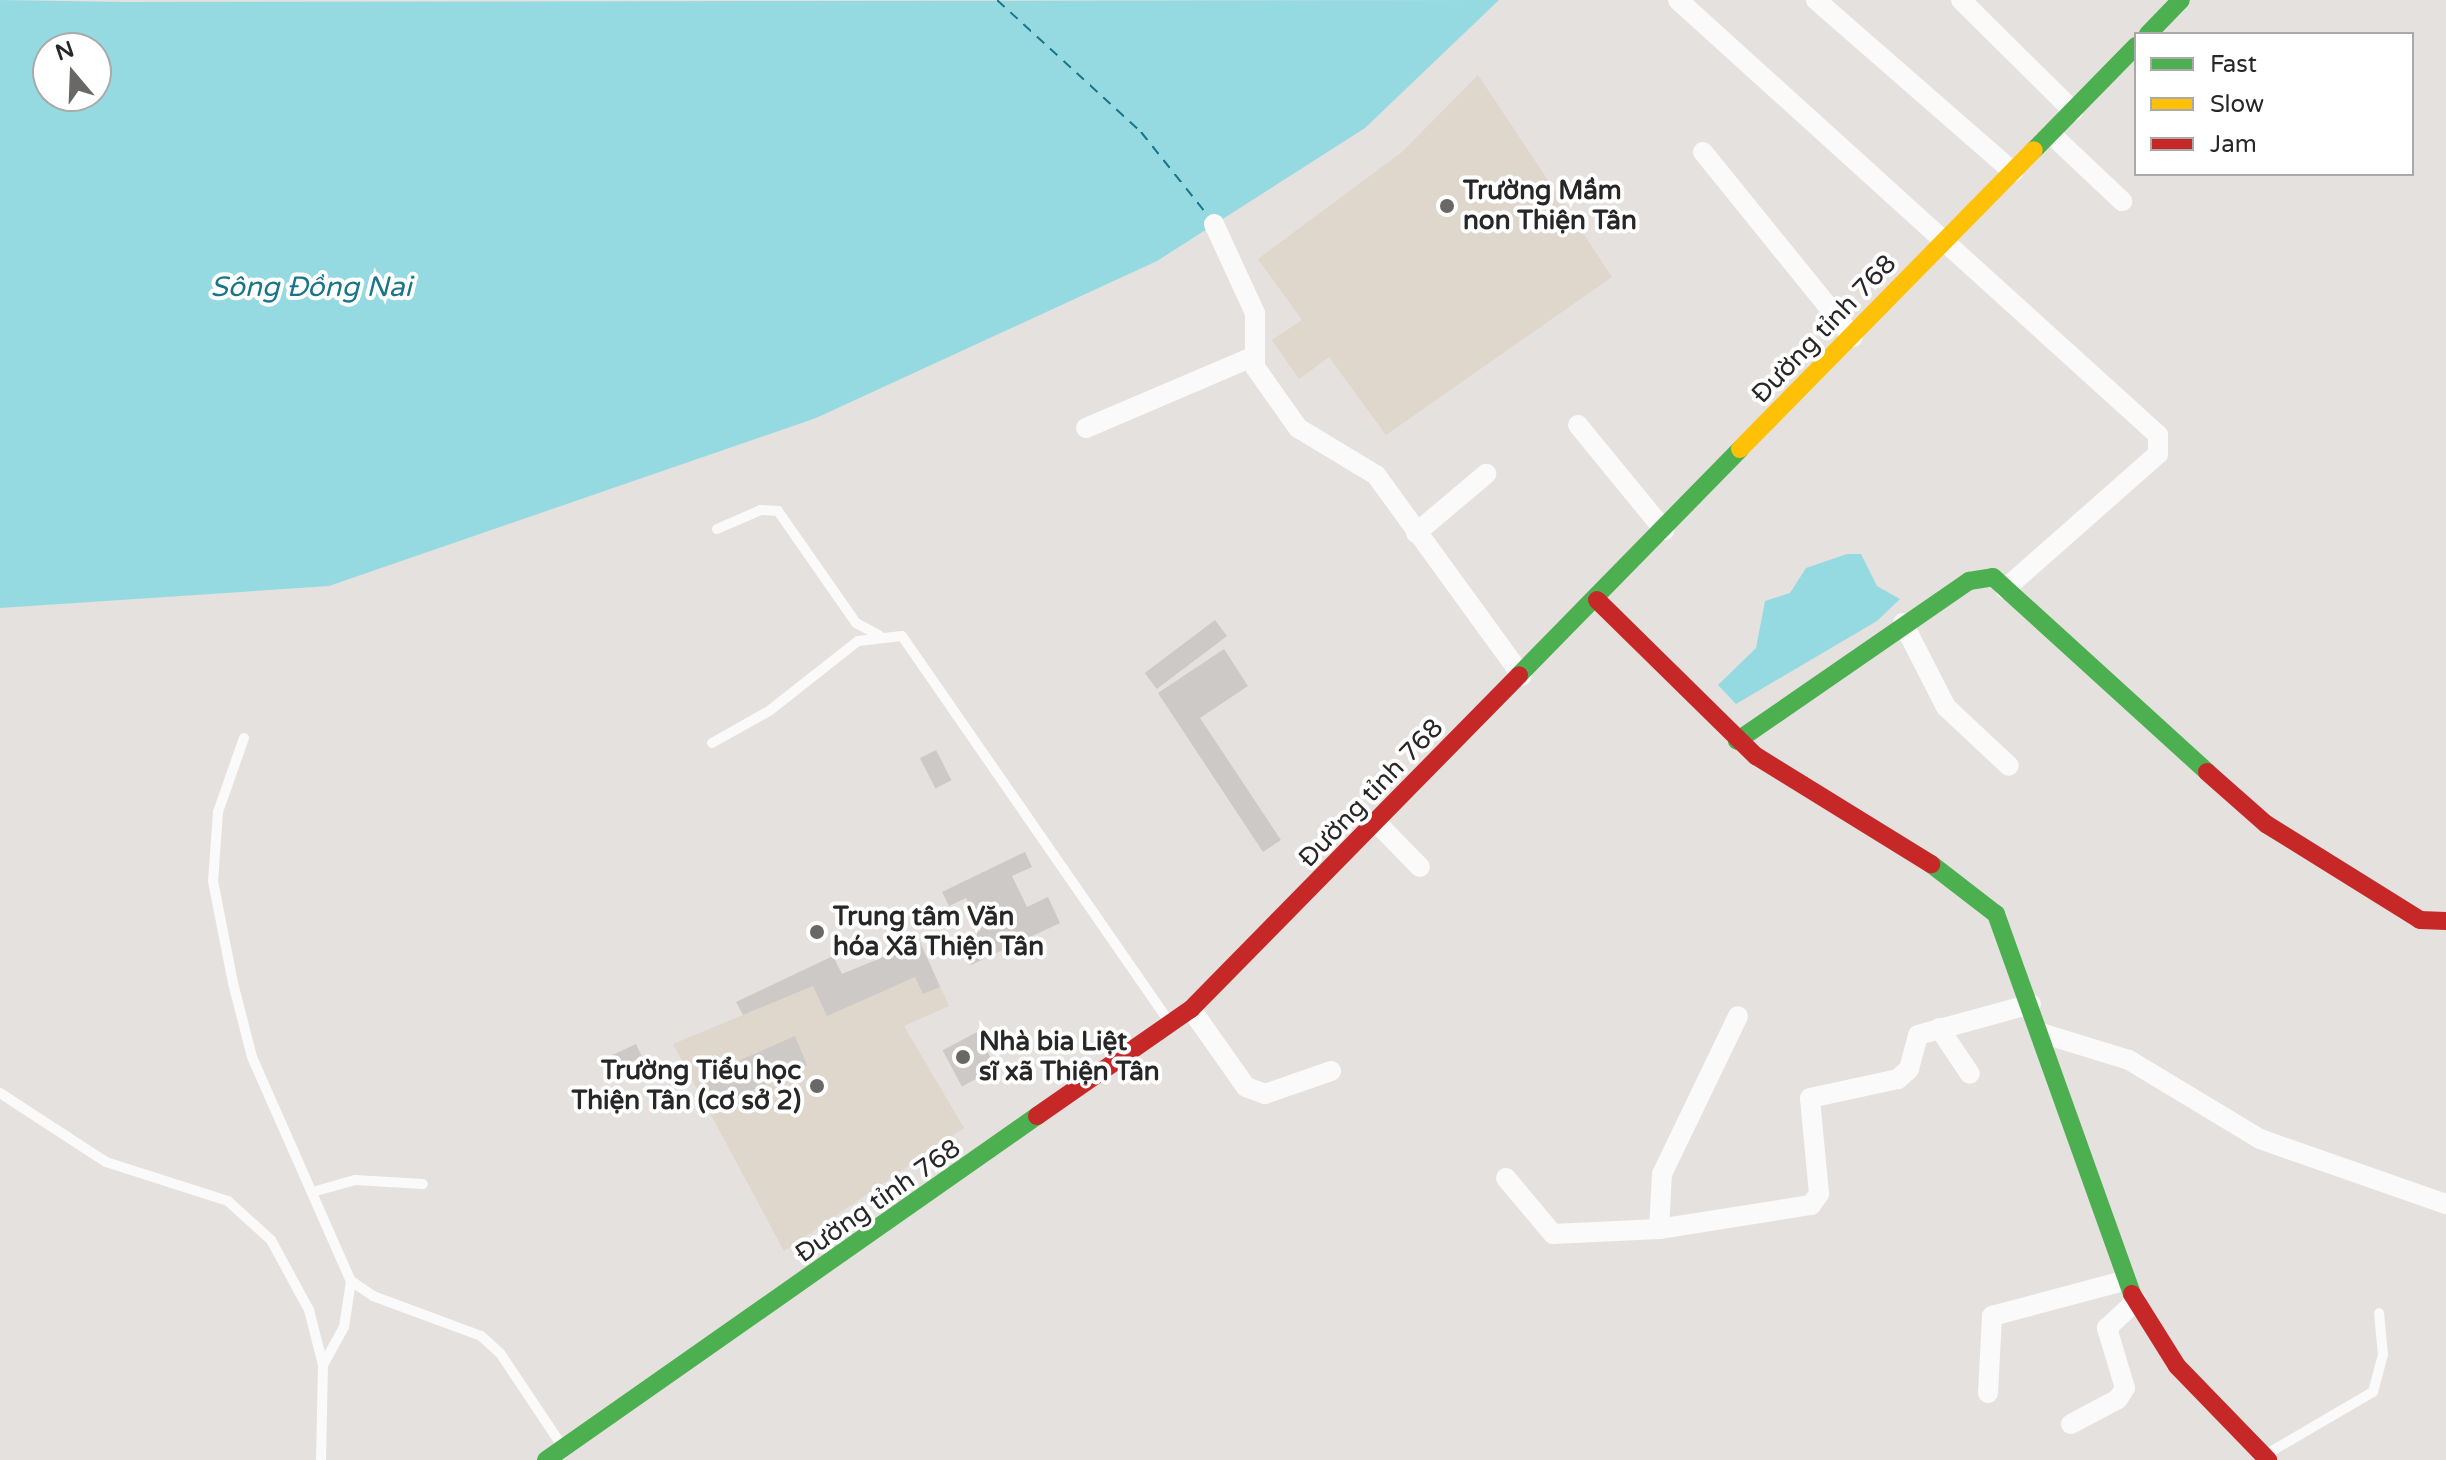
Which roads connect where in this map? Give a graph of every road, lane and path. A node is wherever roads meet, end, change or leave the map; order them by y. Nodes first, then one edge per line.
1 (1678, 0) edge
2 (1816, 0) edge
3 (1961, 0) edge
4 (2171, 3) edge
5 (2149, 32) edge
6 (2133, 54) edge
7 (2073, 111) junction
8 (2051, 134) junction
9 (1703, 152) dead end
10 (2013, 172) junction
11 (2122, 201) dead end
12 (1214, 224) dead end
13 (1944, 244) junction
14 (1853, 337) junction
15 (1250, 358) junction
16 (1578, 425) dead end
17 (1086, 428) dead end
18 (1486, 474) dead end
19 (717, 529) dead end
20 (1664, 530) junction
21 (1416, 533) junction
22 (2005, 589) junction
23 (1597, 600) junction
24 (1903, 623) junction
25 (879, 635) junction
26 (1522, 676) junction
27 (244, 738) dead end
28 (1737, 741) junction
29 (712, 743) dead end
30 (2009, 766) dead end
31 (1378, 824) junction
32 (1420, 867) dead end
33 (2446, 921) edge
34 (2031, 1004) junction
35 (1191, 1009) junction
36 (1738, 1016) dead end
37 (1171, 1025) junction
38 (1939, 1028) junction
39 (2041, 1033) junction
40 (1331, 1071) dead end
41 (1970, 1074) dead end
42 (0, 1093) edge
43 (1506, 1178) dead end
44 (423, 1184) dead end
45 (316, 1191) junction
46 (2446, 1204) edge
47 (1659, 1229) junction
48 (351, 1281) junction
49 (2124, 1281) junction
50 (2136, 1301) junction
51 (2379, 1313) dead end
52 (323, 1365) junction
53 (1988, 1393) dead end
54 (2071, 1424) dead end
55 (563, 1448) junction
56 (2266, 1458) edge
57 (321, 1460) edge
58 (546, 1460) edge

1 - 13 street
2 - 10 street
3 - 7 street
4 - 5 main road
6 - 7 main road, Đường tỉnh 768
7 - 8 main road, Đường tỉnh 768
8 - 10 main road, Đường tỉnh 768
8 - 11 street
9 - 14 street
10 - 13 main road, Đường tỉnh 768
12 - 15 street
13 - 14 main road, Đường tỉnh 768
13 - 22 street
14 - 20 main road, Đường tỉnh 768
15 - 17 street
15 - 21 street
16 - 20 street
18 - 21 street
19 - 25 lane
20 - 23 main road, Đường tỉnh 768
21 - 26 street
22 - 24 main road
22 - 33 main road
23 - 26 main road, Đường tỉnh 768
23 - 28 main road
24 - 28 main road
24 - 30 street
25 - 29 lane
25 - 37 lane
26 - 31 main road, Đường tỉnh 768
27 - 45 lane
28 - 34 main road
31 - 32 street
31 - 35 main road, Đường tỉnh 768
34 - 38 street
34 - 39 main road
35 - 37 main road, Đường tỉnh 768
35 - 40 street
36 - 47 street
37 - 55 main road, Đường tỉnh 768
38 - 41 street
38 - 47 street
39 - 46 street
39 - 49 main road
42 - 52 lane
43 - 47 street
44 - 45 lane
45 - 48 lane
48 - 52 lane
48 - 55 lane
49 - 50 main road
49 - 53 street
50 - 54 street
50 - 56 main road
51 - 56 lane
52 - 57 lane
55 - 58 main road, Đường tỉnh 768

